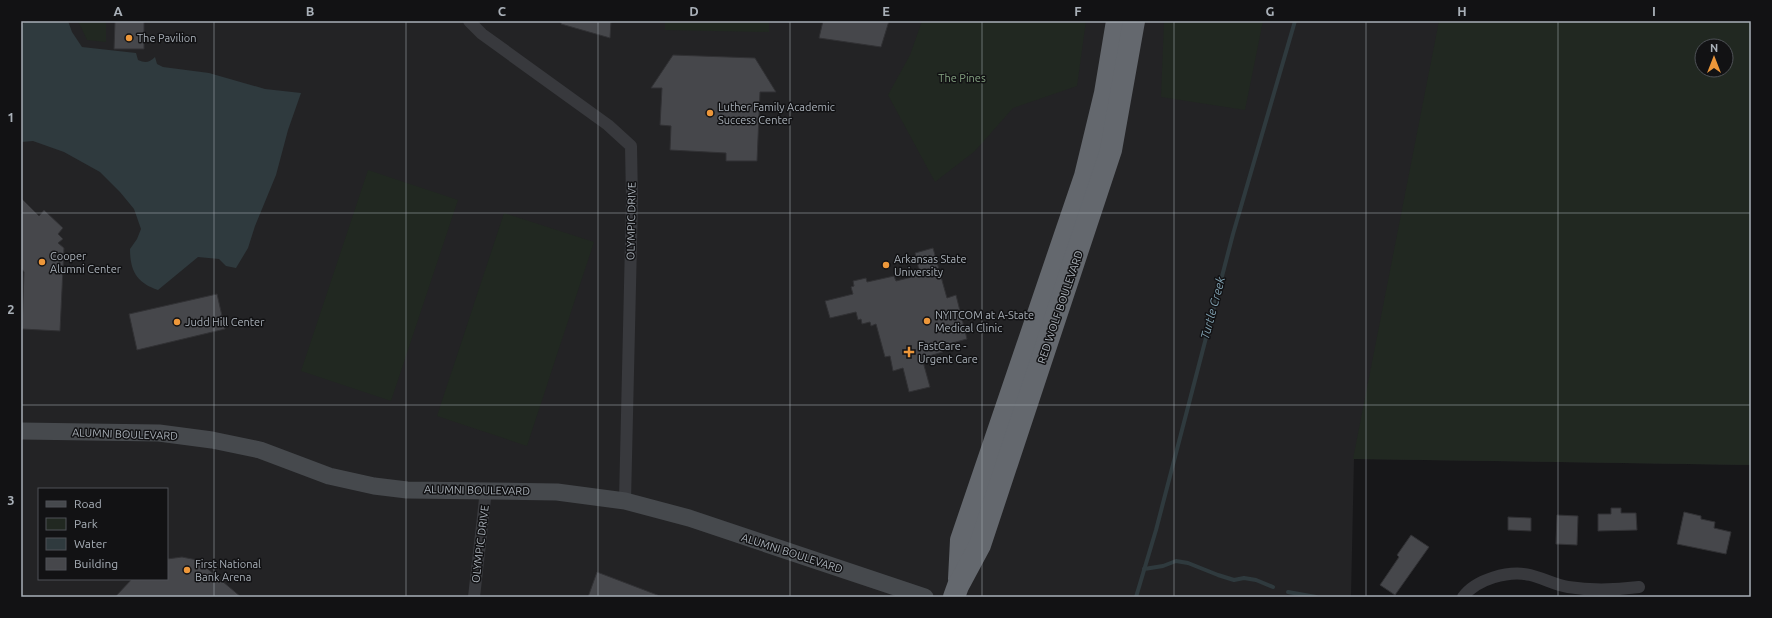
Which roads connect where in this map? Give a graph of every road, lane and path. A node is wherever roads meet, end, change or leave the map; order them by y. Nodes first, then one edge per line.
1 (468, 21) edge
2 (1117, 21) edge
3 (1134, 21) edge
4 (21, 431) edge
5 (486, 490) junction
6 (625, 501) junction
7 (1639, 587) dead end
8 (956, 591) edge
9 (474, 597) edge
10 (925, 597) edge
11 (1463, 597) edge

1 - 6 street, OLYMPIC DRIVE
2 - 8 highway, RED WOLF BOULEVARD
3 - 8 highway, RED WOLF BOULEVARD
4 - 5 street, ALUMNI BOULEVARD
5 - 6 street, ALUMNI BOULEVARD
5 - 9 street, OLYMPIC DRIVE
6 - 10 street, ALUMNI BOULEVARD
7 - 11 street

